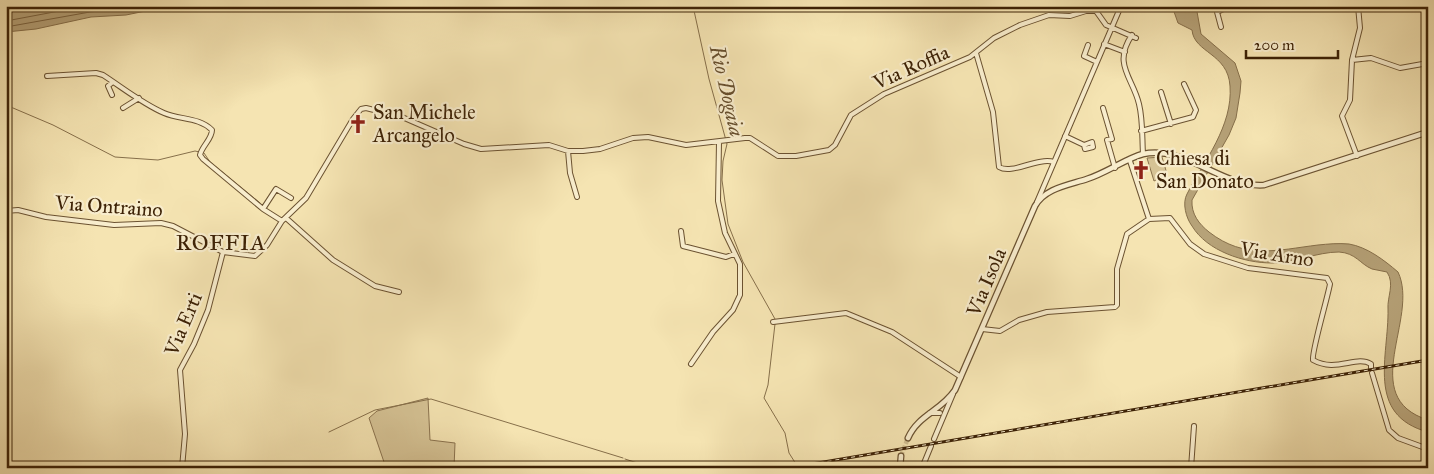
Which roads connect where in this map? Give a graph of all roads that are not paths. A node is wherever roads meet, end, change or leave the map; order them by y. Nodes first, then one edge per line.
1 (1121, 6) edge
2 (1230, 6) edge
3 (1358, 6) edge
4 (1221, 27) dead end
5 (1112, 28) junction
6 (1104, 44) junction
7 (1088, 45) dead end
8 (1125, 52) junction
9 (976, 53) junction
10 (1352, 60) junction
11 (1097, 62) junction
12 (1428, 63) edge
13 (47, 76) dead end
14 (113, 82) junction
15 (1184, 84) dead end
16 (1161, 92) dead end
17 (112, 96) dead end
18 (138, 98) junction
19 (123, 108) dead end
20 (1103, 108) dead end
21 (1171, 124) junction
22 (1141, 131) junction
23 (1428, 132) edge
24 (1065, 136) junction
25 (722, 142) junction
26 (1084, 145) dead end
27 (568, 151) junction
28 (1143, 154) junction
29 (1357, 156) junction
30 (1130, 160) junction
31 (1054, 162) junction
32 (1115, 168) junction
33 (1046, 181) junction
34 (1043, 186) junction
35 (1049, 192) junction
36 (577, 197) dead end
37 (291, 198) dead end
38 (1035, 206) junction
39 (263, 209) junction
40 (6, 211) edge
41 (1149, 218) junction
42 (284, 219) junction
43 (681, 231) dead end
44 (223, 252) junction
45 (734, 254) junction
46 (399, 292) dead end
47 (773, 322) dead end
48 (982, 329) junction
49 (691, 364) dead end
50 (961, 376) junction
51 (955, 390) junction
52 (940, 407) junction
53 (930, 413) junction
54 (943, 413) junction
55 (1194, 426) dead end
56 (908, 438) tunnel mouth
57 (934, 439) dead end
58 (931, 446) dead end
59 (1428, 448) edge
60 (901, 456) tunnel mouth
61 (182, 468) edge
62 (900, 468) edge
63 (922, 468) edge
64 (1191, 468) edge

1 - 5 street, Via Isola
2 - 4 street
3 - 10 street
5 - 6 street, Via Isola
5 - 8 street
5 - 9 street, Via Roffia
6 - 8 street
6 - 11 street, Via Isola
7 - 11 street
8 - 22 street
9 - 25 street, Via Roffia
9 - 31 street
10 - 12 street
10 - 29 street
11 - 24 street, Via Isola
13 - 14 street
14 - 17 street
14 - 18 street
15 - 21 street
16 - 21 street
18 - 19 street
18 - 39 street
20 - 32 street
21 - 22 street
22 - 28 street
23 - 29 street
24 - 26 street
24 - 31 street, Via Isola
25 - 27 street
25 - 45 street
27 - 36 street
27 - 42 street, Via Ontraino
28 - 29 street
28 - 30 street
30 - 32 street
30 - 41 street
31 - 33 street, Via Isola
32 - 35 street
33 - 34 street, Via Isola
33 - 35 street
34 - 35 street
34 - 38 street, Via Isola
35 - 38 street
37 - 39 street
38 - 48 street, Via Isola
39 - 42 street
40 - 44 street, Via Ontraino
41 - 48 street
41 - 59 street, Via Arno
42 - 44 street, Via Ontraino
42 - 46 street
43 - 45 street
44 - 61 street, Via Erti
45 - 49 street
47 - 50 street
48 - 50 street, Via Isola
50 - 51 street, Via Isola
51 - 52 street, Via Isola
51 - 54 street, Via Isola
52 - 53 street, Via Isola
52 - 54 street
53 - 54 street
53 - 56 street, Via Isola
54 - 57 street, Via Isola
55 - 64 street
58 - 63 street
60 - 62 street

